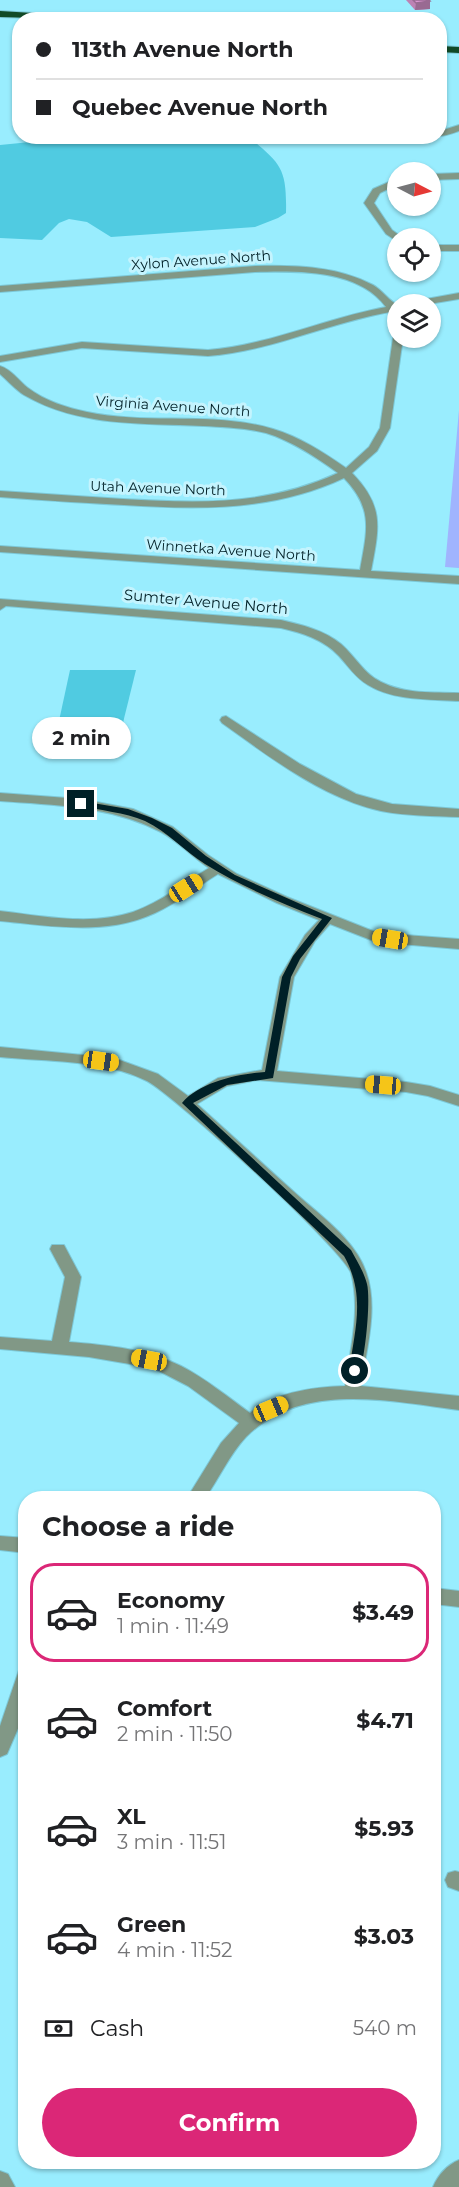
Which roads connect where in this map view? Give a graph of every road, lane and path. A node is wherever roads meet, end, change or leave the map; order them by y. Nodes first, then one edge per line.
1 (459, 176) edge
2 (441, 177) edge
3 (387, 186) edge
4 (387, 229) edge
5 (441, 248) edge
6 (459, 248) edge
7 (0, 289) edge
8 (459, 296) edge
9 (441, 299) edge
10 (387, 302) edge
11 (387, 312) edge
12 (397, 348) edge
13 (0, 359) edge
14 (0, 369) edge
15 (346, 473) junction
16 (0, 494) edge
17 (0, 549) edge
18 (365, 574) junction
19 (459, 580) edge
20 (1, 604) edge
21 (459, 697) edge
22 (226, 720) dead end
23 (0, 797) edge
24 (459, 813) edge
25 (218, 868) junction
26 (0, 916) edge
27 (328, 918) junction
28 (459, 944) edge
29 (0, 1052) edge
30 (269, 1075) junction
31 (459, 1101) edge
32 (186, 1103) junction
33 (58, 1249) dead end
34 (0, 1343) edge
35 (59, 1349) junction
36 (352, 1393) junction
37 (459, 1403) edge
38 (250, 1422) junction
39 (200, 1491) edge
40 (0, 1543) edge
41 (18, 1545) edge
42 (441, 1597) edge
43 (459, 1599) edge
44 (18, 1703) edge
45 (0, 1748) edge
46 (459, 2171) edge
47 (0, 2181) edge
48 (4, 2187) edge
49 (444, 2187) edge

1 - 2 street
3 - 4 street
5 - 6 street
7 - 10 street, Xylon Avenue North
8 - 9 street
11 - 13 street
12 - 15 street, Utah Avenue North
14 - 15 street, Virginia Avenue North
15 - 16 street, Utah Avenue North
15 - 18 street, Virginia Avenue North
17 - 18 street, Winnetka Avenue North
18 - 19 street, Winnetka Avenue North
20 - 21 street, Sumter Avenue North
22 - 24 street
23 - 25 street
25 - 26 street
25 - 27 street
27 - 28 street
27 - 30 street
29 - 32 street
30 - 31 street
30 - 32 street
32 - 36 street
33 - 35 street
34 - 35 street
35 - 38 street
36 - 37 street
36 - 38 street
38 - 39 street
40 - 41 street
42 - 43 street
44 - 45 street
46 - 49 street
47 - 48 street

